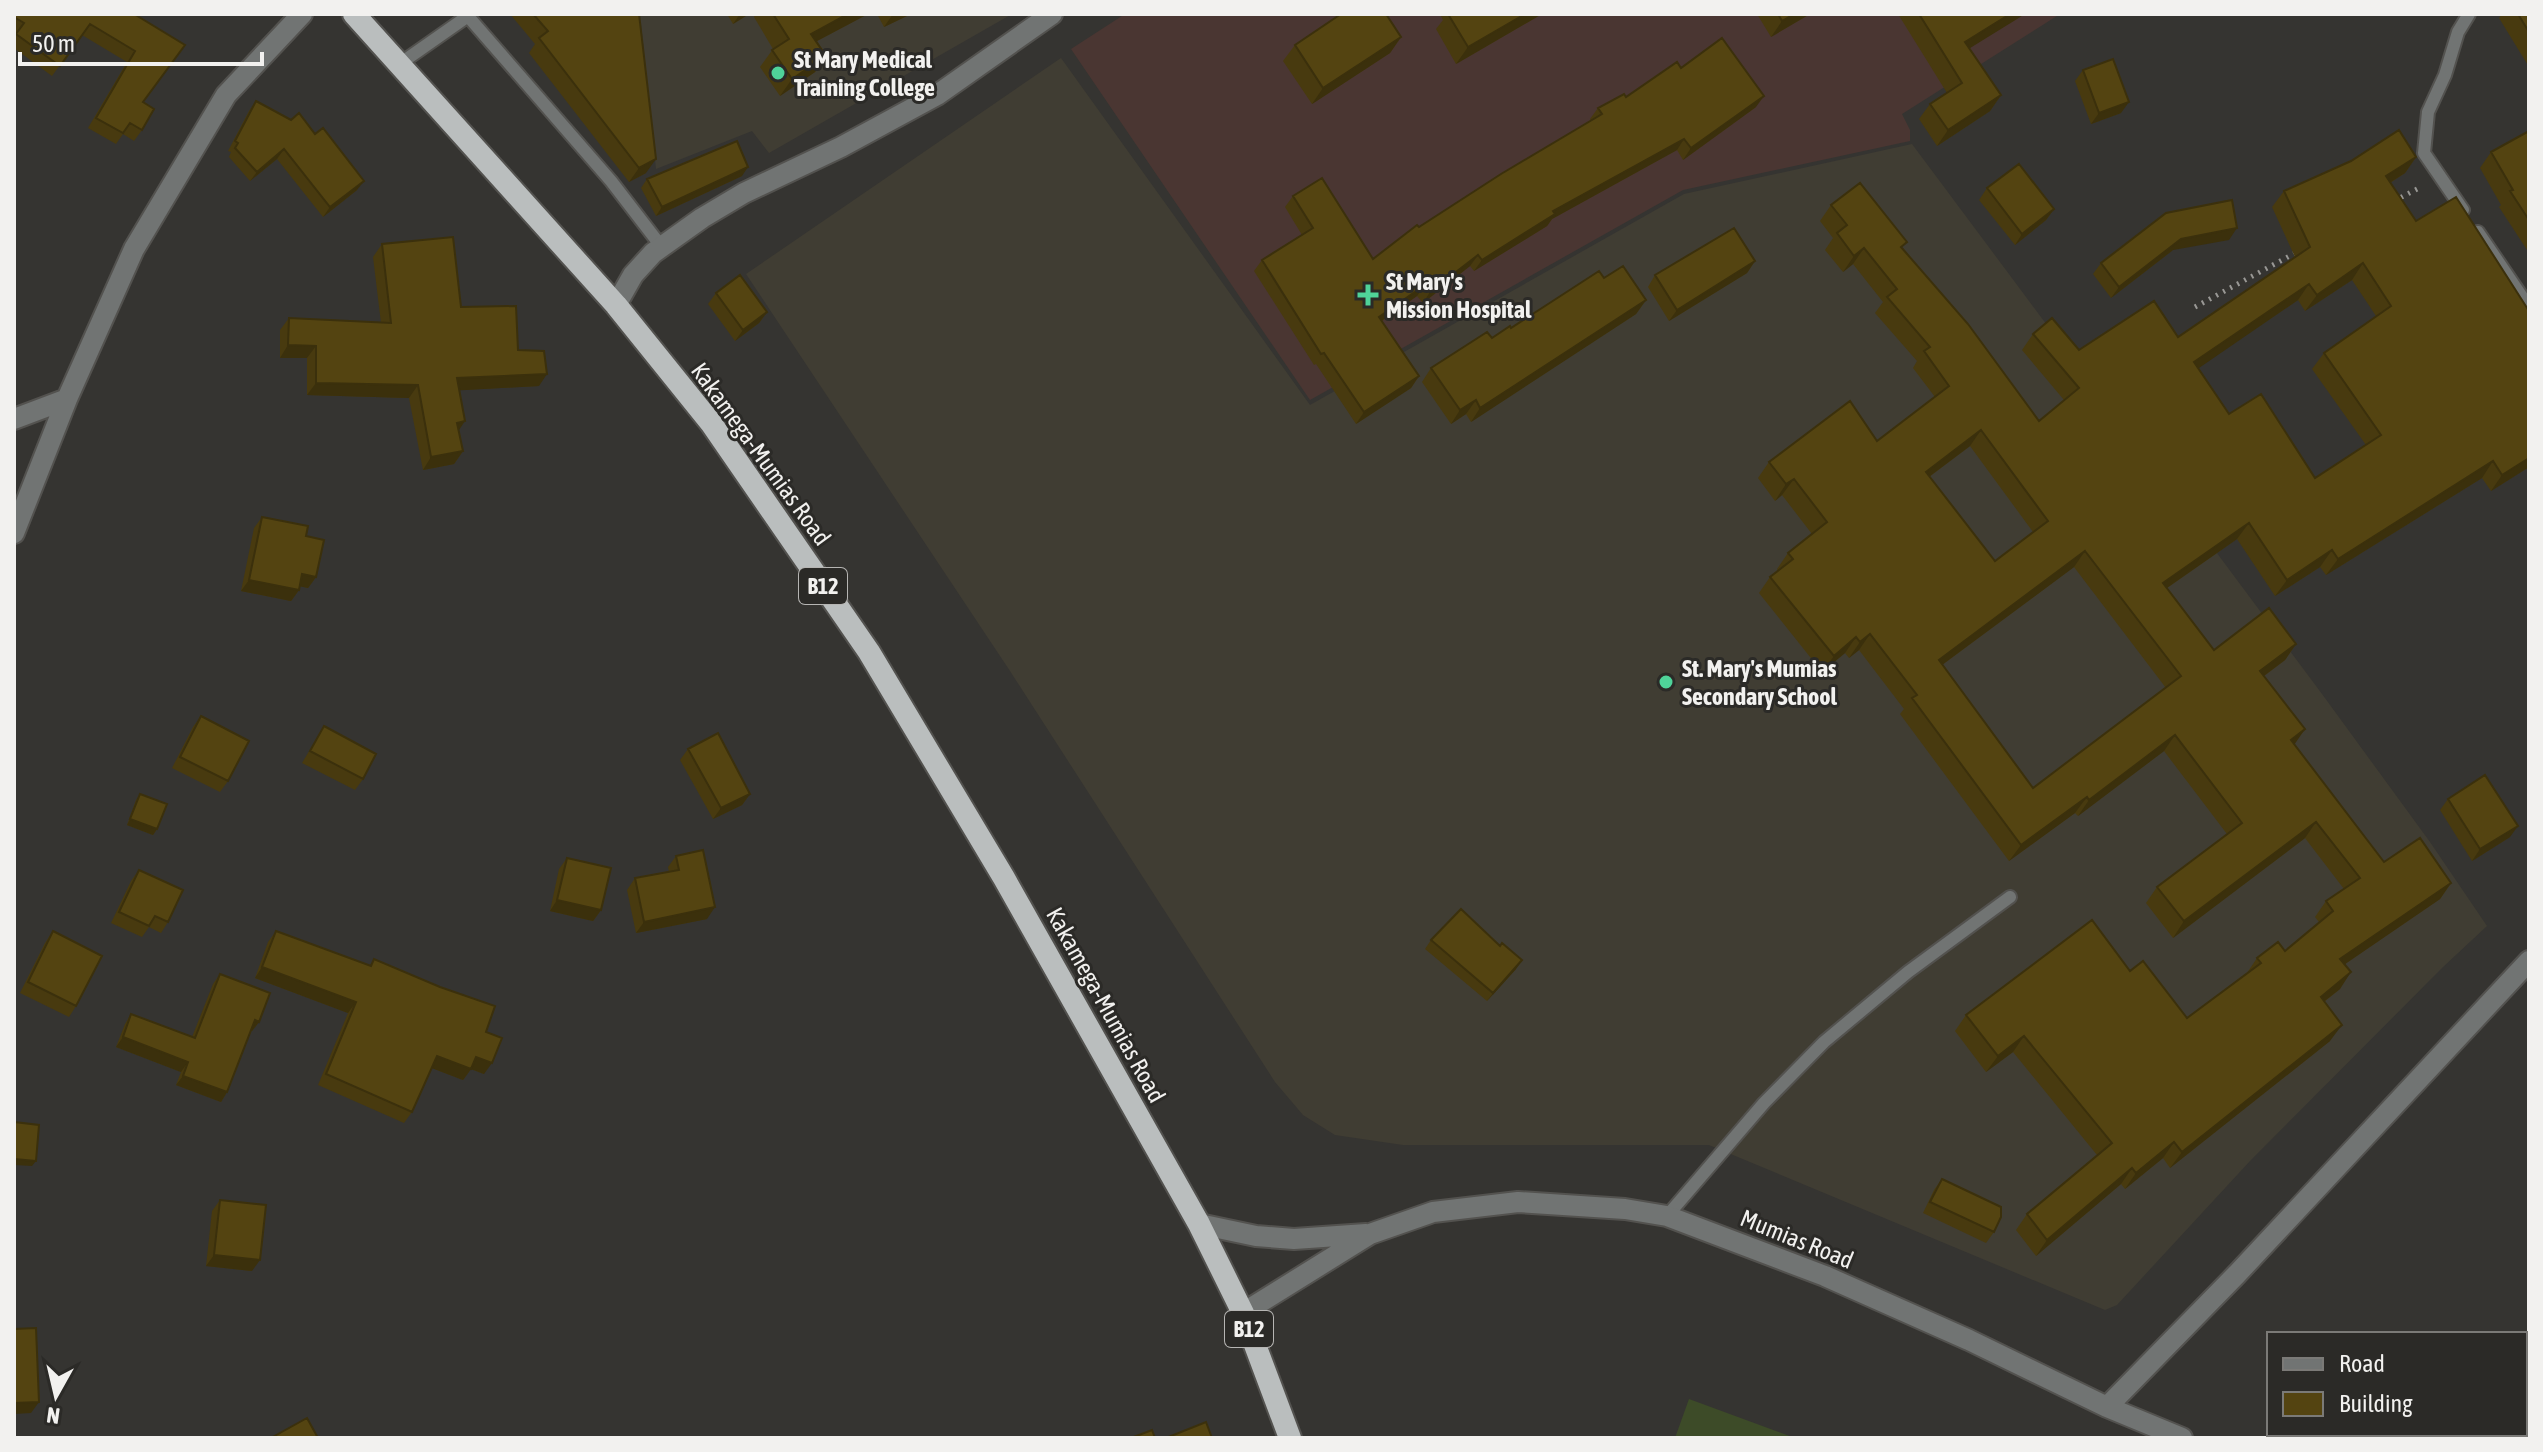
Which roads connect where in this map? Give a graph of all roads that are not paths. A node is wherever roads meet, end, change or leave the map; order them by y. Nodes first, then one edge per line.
1 (302, 14) edge
2 (354, 14) edge
3 (1052, 14) edge
4 (2469, 14) edge
5 (467, 15) edge
6 (401, 63) junction
7 (661, 246) junction
8 (616, 305) junction
9 (2529, 307) edge
10 (67, 399) junction
11 (14, 419) edge
12 (14, 533) edge
13 (2010, 897) dead end
14 (2529, 961) edge
15 (1667, 1216) junction
16 (1199, 1224) junction
17 (1370, 1234) junction
18 (1243, 1313) junction
19 (2107, 1407) junction
20 (1290, 1438) edge
21 (2182, 1438) edge

1 - 10 street
2 - 6 highway, Kakamega-Mumias Road / B12
3 - 7 street
4 - 9 lane
5 - 6 lane
5 - 7 lane
6 - 8 highway, Kakamega-Mumias Road / B12
7 - 8 street
8 - 16 highway, Kakamega-Mumias Road / B12
10 - 11 street
10 - 12 street
13 - 15 lane
14 - 19 street
15 - 17 street, Mumias Road
15 - 19 street, Mumias Road
16 - 17 street, Mumias Road
16 - 18 highway, B12
17 - 18 street, Mumias Road
18 - 20 highway, B12
19 - 21 street, Mumias Road

